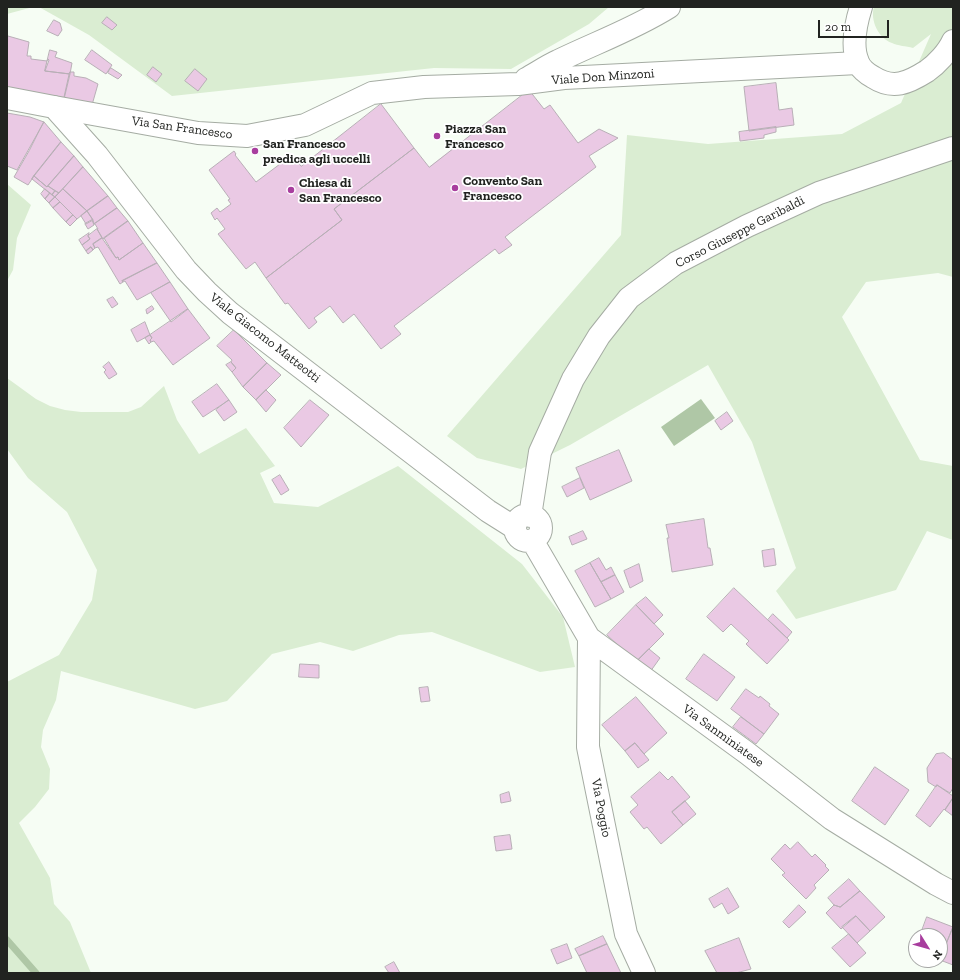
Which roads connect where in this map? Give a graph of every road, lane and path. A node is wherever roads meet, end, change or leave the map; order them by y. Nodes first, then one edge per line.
1 (669, 7) edge
2 (862, 7) edge
3 (953, 41) edge
4 (858, 62) junction
5 (518, 84) junction
6 (7, 98) edge
7 (54, 107) junction
8 (950, 153) edge
9 (526, 528) junction
10 (589, 638) junction
11 (953, 893) edge
12 (644, 973) edge

1 - 5 main road, Viale Don Minzoni
2 - 4 main road
3 - 4 main road
4 - 5 main road, Viale Don Minzoni
5 - 7 main road, Via San Francesco
6 - 7 main road
7 - 9 main road, Viale Giacomo Matteotti
8 - 9 main road, Corso Giuseppe Garibaldi
9 - 10 main road, Via Sanminiatese
10 - 11 main road, Via Sanminiatese
10 - 12 main road, Via Poggio

